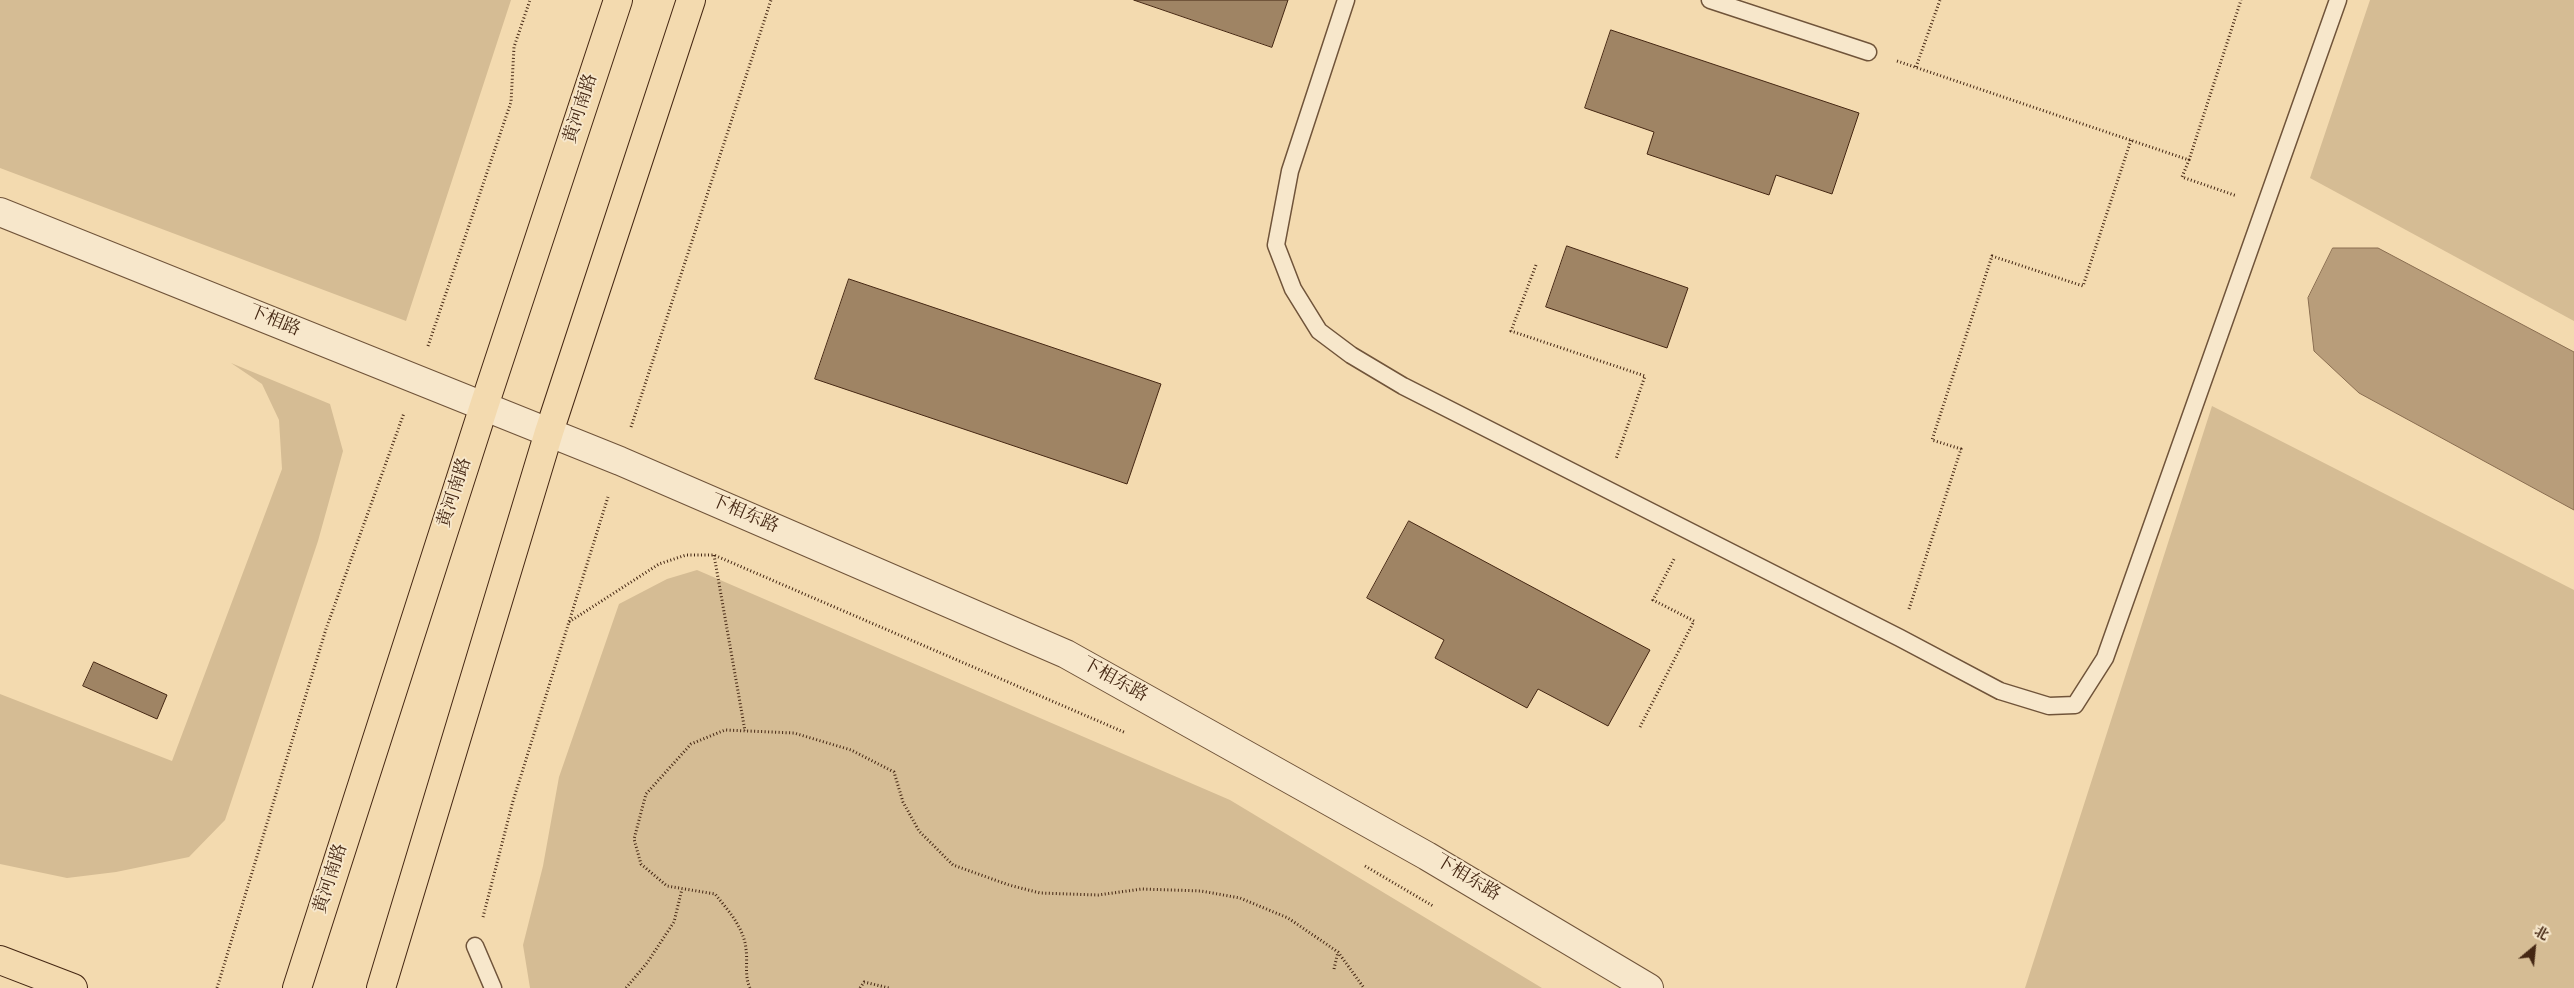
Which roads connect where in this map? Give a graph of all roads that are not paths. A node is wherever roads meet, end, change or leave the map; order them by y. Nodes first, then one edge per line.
1 (618, 0) edge
2 (691, 0) edge
3 (1346, 0) edge
4 (1710, 0) edge
5 (2338, 0) edge
6 (1868, 52) road end
7 (0, 212) edge
8 (484, 406) junction
9 (549, 432) junction
10 (475, 946) dead end
11 (0, 960) edge
12 (73, 988) edge
13 (297, 988) edge
14 (381, 988) edge
15 (493, 988) edge
16 (1649, 988) edge

1 - 8 main road, 黄河南路
2 - 9 main road
3 - 5 lane
4 - 6 lane
7 - 8 street, 下相路
8 - 9 street, 下相路
8 - 13 main road, 黄河南路
9 - 14 main road
9 - 16 street, 下相东路
10 - 15 lane
11 - 12 main road

